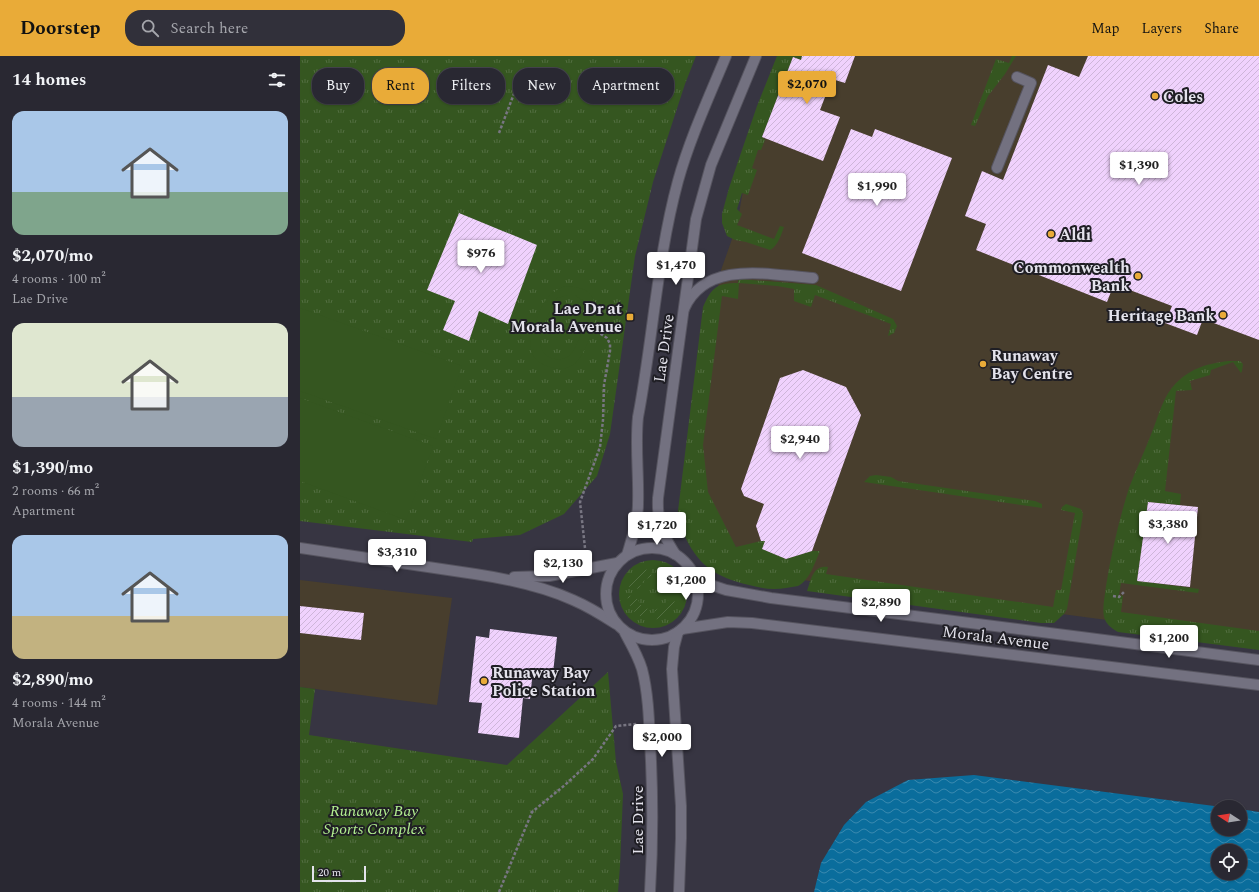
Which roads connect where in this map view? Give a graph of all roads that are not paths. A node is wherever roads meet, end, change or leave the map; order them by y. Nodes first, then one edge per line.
1 (726, 56) edge
2 (756, 56) edge
3 (1017, 77) dead end
4 (997, 168) dead end
5 (813, 278) dead end
6 (683, 311) junction
7 (300, 548) edge
8 (675, 554) junction
9 (627, 555) junction
10 (617, 563) junction
11 (693, 573) junction
12 (498, 578) junction
13 (616, 624) junction
14 (680, 631) junction
15 (625, 633) junction
16 (1259, 660) edge
17 (1259, 686) edge
18 (650, 892) edge
19 (678, 892) edge

1 - 9 main road, Lae Drive
2 - 6 main road, Lae Drive
3 - 4 main road
5 - 6 main road
6 - 8 main road, Lae Drive
7 - 12 main road
8 - 9 main road
8 - 11 main road
9 - 10 main road
10 - 12 main road
10 - 13 main road
11 - 14 main road
11 - 16 main road, Morala Avenue
12 - 13 main road
13 - 15 main road
14 - 15 main road
14 - 17 main road, Morala Avenue
14 - 19 main road
15 - 18 main road, Lae Drive

